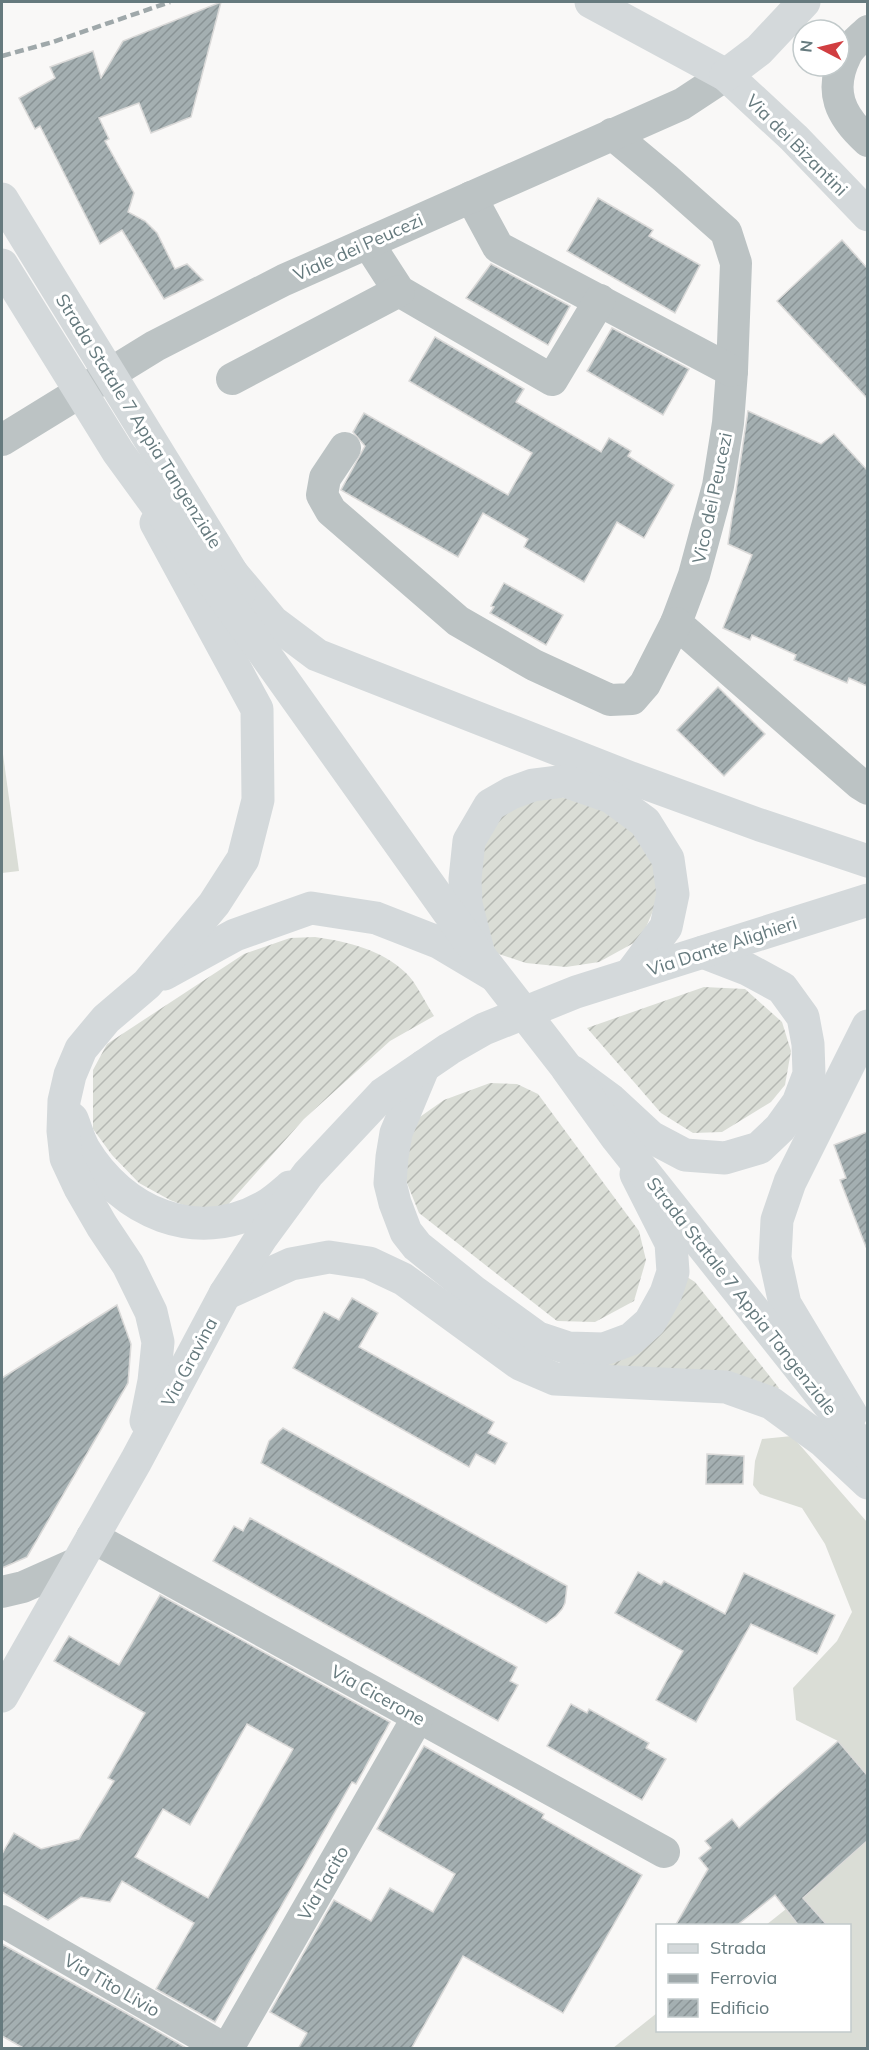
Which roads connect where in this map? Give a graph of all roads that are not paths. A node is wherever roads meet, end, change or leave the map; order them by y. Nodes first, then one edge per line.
1 (591, 2) edge
2 (804, 2) edge
3 (867, 31) edge
4 (726, 75) junction
5 (612, 134) junction
6 (867, 141) edge
7 (471, 197) junction
8 (2, 199) edge
9 (867, 215) edge
10 (368, 243) junction
11 (2, 265) edge
12 (399, 291) junction
13 (600, 300) junction
14 (732, 371) junction
15 (232, 380) dead end
16 (2, 440) edge
17 (345, 448) dead end
18 (118, 452) junction
19 (232, 573) junction
20 (676, 623) junction
21 (262, 650) junction
22 (867, 789) edge
23 (867, 861) edge
24 (867, 900) edge
25 (703, 952) junction
26 (487, 965) junction
27 (630, 975) junction
28 (147, 984) junction
29 (867, 1026) edge
30 (484, 1029) joint
31 (424, 1066) junction
32 (566, 1067) junction
33 (64, 1101) junction
34 (617, 1138) junction
35 (308, 1174) junction
36 (225, 1293) junction
37 (867, 1441) edge
38 (867, 1454) edge
39 (136, 1461) junction
40 (867, 1483) edge
41 (85, 1550) junction
42 (2, 1592) edge
43 (2, 1690) edge
44 (418, 1717) junction
45 (664, 1852) dead end
46 (2, 1921) edge
47 (223, 2049) edge
48 (228, 2049) edge

1 - 4 main road, Via dei Bizantini
2 - 4 main road
3 - 6 street
4 - 5 street, Viale dei Peucezi
4 - 9 main road, Via dei Bizantini
5 - 7 street, Viale dei Peucezi
5 - 14 street, Vico dei Peucezi
7 - 10 street, Viale dei Peucezi
7 - 13 street
8 - 19 main road, Strada Statale 7 Appia Tangenziale
10 - 12 street
10 - 16 street, Viale dei Peucezi
11 - 18 main road, Strada Statale 7 Appia Tangenziale
12 - 13 street
12 - 15 street
13 - 14 street
14 - 20 street, Vico dei Peucezi
17 - 20 street, Vico dei Peucezi
18 - 21 main road, Strada Statale 7 Appia Tangenziale
18 - 28 main road
19 - 21 main road, Strada Statale 7 Appia Tangenziale
19 - 23 main road
20 - 22 street
21 - 26 main road, Strada Statale 7 Appia Tangenziale
24 - 25 main road, Via Dante Alighieri
25 - 27 main road, Via Dante Alighieri
25 - 32 main road
26 - 27 main road
26 - 28 main road
26 - 32 main road, Strada Statale 7 Appia Tangenziale
27 - 30 main road, Via Dante Alighieri
28 - 33 main road
29 - 37 main road
30 - 31 main road, Via Gravina
31 - 34 main road
31 - 35 main road, Via Gravina
32 - 34 main road
33 - 35 main road
33 - 39 main road
34 - 38 main road, Strada Statale 7 Appia Tangenziale
35 - 36 main road, Via Gravina
36 - 39 main road, Via Gravina
36 - 40 main road
39 - 41 main road, Via Gravina
41 - 42 street
41 - 43 main road, Via Gravina
41 - 44 street, Via Cicerone
44 - 45 street, Via Cicerone
44 - 48 street, Via Tacito
46 - 47 street, Via Tito Livio

